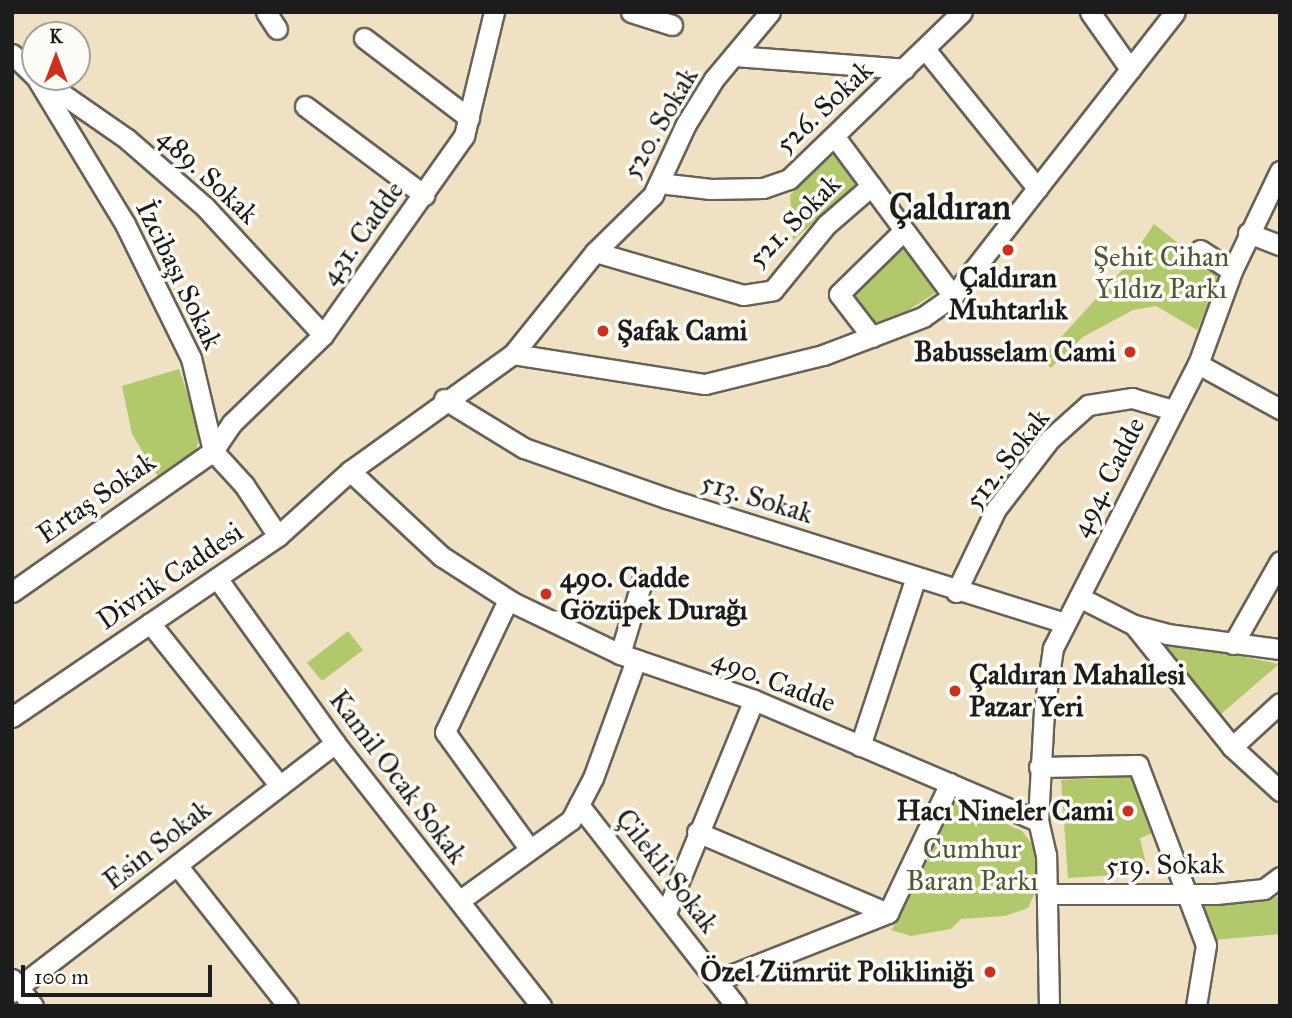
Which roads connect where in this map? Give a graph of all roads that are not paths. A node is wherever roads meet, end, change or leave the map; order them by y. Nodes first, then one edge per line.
1 (266, 12) edge
2 (494, 12) edge
3 (631, 12) edge
4 (770, 12) edge
5 (962, 12) edge
6 (1090, 12) edge
7 (1175, 12) edge
8 (672, 25) dead end
9 (277, 29) dead end
10 (364, 38) dead end
11 (925, 49) junction
12 (734, 56) junction
13 (905, 69) junction
14 (1130, 69) junction
15 (45, 91) edge
16 (58, 91) edge
17 (305, 106) dead end
18 (469, 118) junction
19 (835, 137) junction
20 (1280, 171) edge
21 (659, 183) junction
22 (871, 186) junction
23 (1037, 188) junction
24 (424, 195) junction
25 (903, 230) junction
26 (1248, 233) junction
27 (1280, 245) edge
28 (1200, 250) dead end
29 (595, 251) junction
30 (1232, 271) junction
31 (953, 296) junction
32 (323, 335) junction
33 (872, 337) junction
34 (513, 354) junction
35 (1198, 364) junction
36 (444, 399) junction
37 (1280, 409) edge
38 (1173, 410) junction
39 (213, 451) junction
40 (351, 471) junction
41 (278, 536) junction
42 (1280, 561) edge
43 (916, 577) junction
44 (217, 578) junction
45 (642, 581) dead end
46 (12, 592) edge
47 (956, 592) junction
48 (1079, 597) junction
49 (508, 600) junction
50 (150, 623) junction
51 (1065, 623) junction
52 (1134, 625) junction
53 (1233, 643) junction
54 (1280, 649) edge
55 (628, 657) junction
56 (754, 700) junction
57 (1280, 703) edge
58 (12, 717) edge
59 (335, 743) junction
60 (860, 746) junction
61 (1232, 747) junction
62 (1039, 768) junction
63 (950, 783) junction
64 (280, 786) junction
65 (1280, 791) edge
66 (579, 805) junction
67 (1038, 821) junction
68 (698, 832) junction
69 (529, 848) junction
70 (177, 865) junction
71 (1280, 877) edge
72 (1047, 894) junction
73 (1186, 894) junction
74 (459, 901) junction
75 (666, 913) junction
76 (888, 913) junction
77 (718, 980) junction
78 (14, 986) edge
79 (33, 1006) edge
80 (288, 1006) edge
81 (541, 1006) edge
82 (736, 1006) edge
83 (1049, 1006) edge
84 (1196, 1006) edge

1 - 9 street
2 - 18 street, 431. Cadde
3 - 8 street
4 - 12 street, 520. Sokak
5 - 11 street, 526. Sokak
6 - 14 street
7 - 14 street
10 - 18 street
11 - 13 street, 526. Sokak
11 - 23 street
12 - 13 street
12 - 21 street, 520. Sokak
13 - 19 street, 526. Sokak
14 - 23 street
15 - 39 street, İzcibaşı Sokak
16 - 32 street, 489. Sokak
17 - 24 street
18 - 24 street, 431. Cadde
19 - 21 street, 526. Sokak
19 - 22 street
20 - 26 street, 494. Cadde
21 - 29 street, 520. Sokak
22 - 25 street
22 - 29 street, 521. Sokak
23 - 31 street
24 - 32 street, 431. Cadde
25 - 31 street
25 - 33 street
26 - 27 street
26 - 30 street, 494. Cadde
28 - 30 street
29 - 34 street, 520. Sokak
30 - 35 street, 494. Cadde
31 - 33 street
32 - 39 street, 431. Cadde
33 - 34 street
34 - 36 street, 520. Sokak
35 - 37 street
35 - 38 street, 494. Cadde
36 - 40 street, Divrik Caddesi
36 - 43 street, 513. Sokak
38 - 47 street, 512. Sokak
38 - 48 street, 494. Cadde
39 - 41 street, İzcibaşı Sokak
39 - 46 street, Ertaş Sokak
40 - 41 street, Divrik Caddesi
40 - 49 street, 490. Cadde
41 - 44 street, Divrik Caddesi
42 - 53 street
43 - 47 street, 513. Sokak
43 - 60 street
44 - 50 street, Divrik Caddesi
44 - 59 street, Kamil Ocak Sokak
45 - 55 street
47 - 51 street, 513. Sokak
48 - 51 street, 494. Cadde
48 - 52 street
49 - 55 street, 490. Cadde
49 - 69 street
50 - 58 street, Divrik Caddesi
50 - 64 street
51 - 62 street, 494. Cadde
52 - 53 street
52 - 61 street
53 - 54 street
55 - 56 street, 490. Cadde
55 - 66 street
56 - 60 street, 490. Cadde
56 - 68 street
57 - 61 street
59 - 64 street, Esin Sokak
59 - 74 street, Kamil Ocak Sokak
60 - 63 street, 490. Cadde
61 - 65 street
62 - 67 street, 494. Cadde
62 - 73 street
63 - 67 street, 490. Cadde
63 - 76 street
64 - 70 street, Esin Sokak
66 - 69 street
66 - 75 street, Çilekli Sokak
67 - 72 street
68 - 75 street
68 - 76 street
69 - 74 street
70 - 78 street, Esin Sokak
70 - 80 street
71 - 73 street, 519. Sokak
72 - 73 street, 519. Sokak
72 - 83 street
73 - 84 street
74 - 81 street, Kamil Ocak Sokak
75 - 77 street, Çilekli Sokak
76 - 77 street
77 - 82 street, Çilekli Sokak
78 - 79 street

